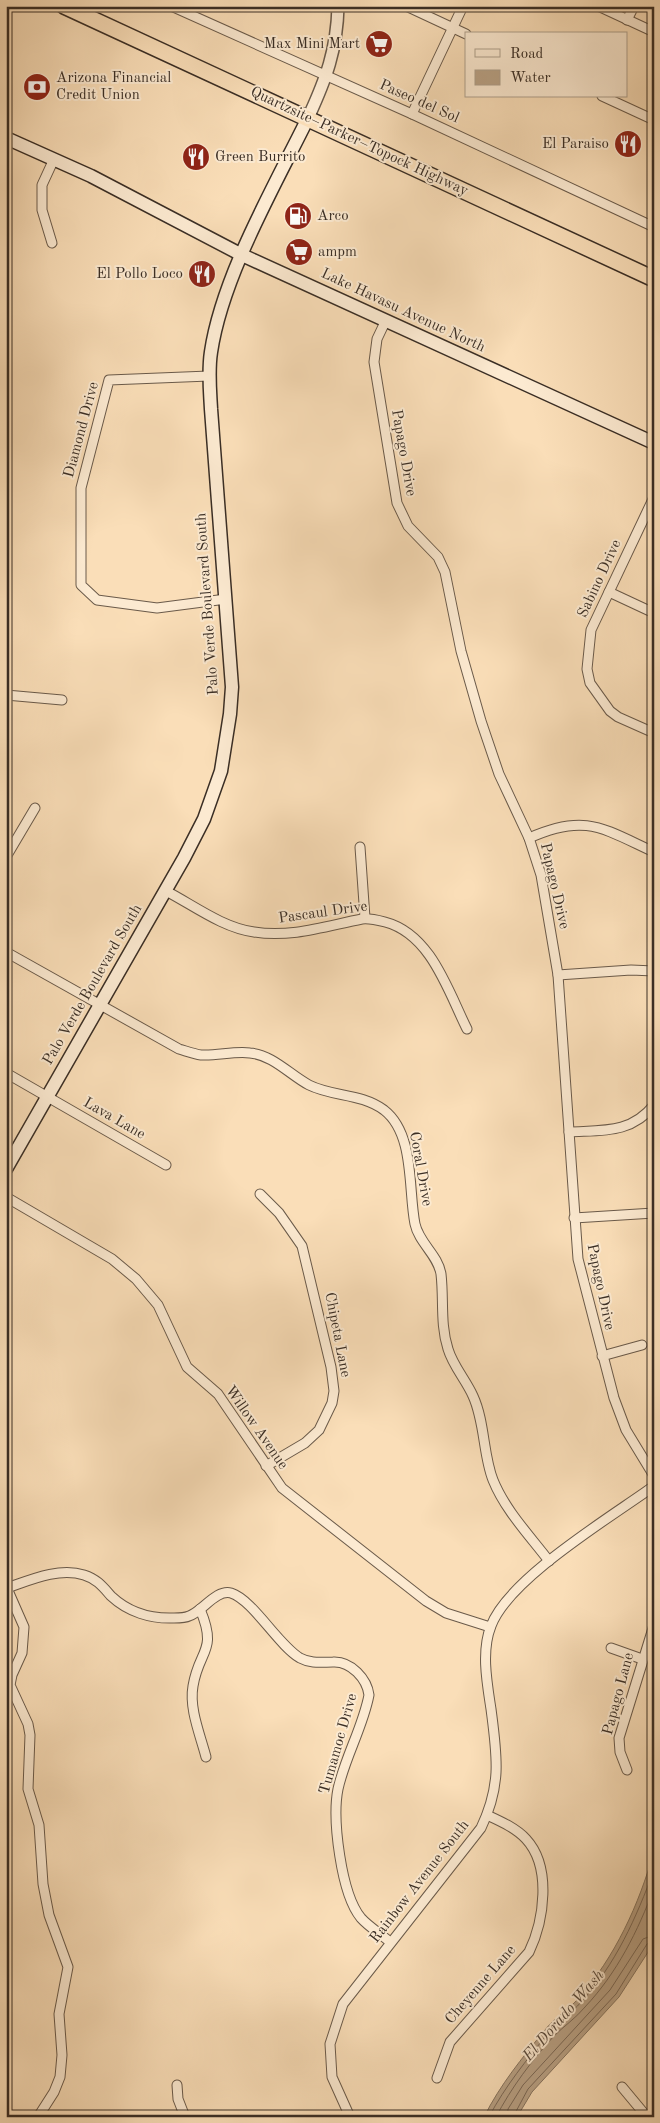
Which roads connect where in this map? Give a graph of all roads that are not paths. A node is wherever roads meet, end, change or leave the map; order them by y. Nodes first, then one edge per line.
1 (64, 6) edge
2 (172, 6) edge
3 (338, 6) edge
4 (406, 6) edge
5 (463, 6) edge
6 (598, 6) edge
7 (634, 6) edge
8 (627, 20) junction
9 (453, 28) junction
10 (654, 32) edge
11 (465, 34) edge
12 (327, 76) junction
13 (606, 98) edge
14 (412, 114) junction
15 (308, 118) junction
16 (654, 120) edge
17 (6, 138) edge
18 (54, 160) junction
19 (654, 227) edge
20 (52, 243) dead end
21 (242, 255) junction
22 (654, 279) edge
23 (386, 320) junction
24 (209, 376) junction
25 (654, 443) edge
26 (654, 497) edge
27 (609, 592) junction
28 (226, 599) junction
29 (654, 613) edge
30 (6, 695) edge
31 (62, 700) dead end
32 (654, 733) edge
33 (35, 808) dead end
34 (529, 838) junction
35 (360, 847) dead end
36 (654, 852) edge
37 (6, 857) edge
38 (166, 891) junction
39 (365, 918) junction
40 (6, 952) edge
41 (654, 971) edge
42 (558, 975) junction
43 (100, 1005) junction
44 (467, 1029) dead end
45 (6, 1073) edge
46 (48, 1096) junction
47 (654, 1105) edge
48 (569, 1132) junction
49 (166, 1165) dead end
50 (6, 1169) edge
51 (260, 1194) dead end
52 (6, 1197) edge
53 (654, 1213) edge
54 (574, 1218) junction
55 (642, 1345) dead end
56 (602, 1356) junction
57 (266, 1466) junction
58 (654, 1476) edge
59 (654, 1486) edge
60 (549, 1561) junction
61 (7, 1587) edge
62 (200, 1609) junction
63 (654, 1625) edge
64 (490, 1627) junction
65 (611, 1648) dead end
66 (642, 1659) junction
67 (206, 1757) dead end
68 (627, 1770) dead end
69 (487, 1815) junction
70 (390, 1942) junction
71 (437, 2078) dead end
72 (177, 2086) dead end
73 (622, 2087) dead end
74 (38, 2117) edge
75 (185, 2117) edge
76 (350, 2117) edge
77 (647, 2117) edge

1 - 15 highway, Quartzsite–Parker–Topock Highway
2 - 12 street, Paseo del Sol
3 - 12 street, Palo Verde Boulevard South
4 - 9 street
5 - 9 street
6 - 8 street
7 - 8 street
8 - 10 street
9 - 11 street
9 - 14 street
12 - 14 street, Paseo del Sol
12 - 15 street, Palo Verde Boulevard South
13 - 16 street
14 - 19 street, Paseo del Sol
15 - 21 main road, Palo Verde Boulevard South
15 - 22 highway, Quartzsite–Parker–Topock Highway
17 - 18 main road, Lake Havasu Avenue North
18 - 20 street
18 - 21 main road, Lake Havasu Avenue North
21 - 23 main road, Lake Havasu Avenue North
21 - 24 main road, Palo Verde Boulevard South
23 - 25 main road, Lake Havasu Avenue North
23 - 34 street, Papago Drive
24 - 28 main road, Palo Verde Boulevard South
24 - 28 street, Diamond Drive
26 - 27 street, Sabino Drive
27 - 29 street
27 - 32 street, Sabino Drive
28 - 38 main road, Palo Verde Boulevard South
30 - 31 street
33 - 37 street
34 - 36 street
34 - 42 street, Papago Drive
35 - 39 street
38 - 39 street, Pascaul Drive
38 - 43 main road, Palo Verde Boulevard South
39 - 44 street, Pascaul Drive
40 - 43 street, Coral Drive
41 - 42 street
42 - 48 street, Papago Drive
43 - 46 main road, Palo Verde Boulevard South
43 - 60 street, Coral Drive
45 - 46 street, Lava Lane
46 - 49 street, Lava Lane
46 - 50 main road, Palo Verde Boulevard South
47 - 48 street
48 - 54 street, Papago Drive
51 - 57 street, Chipeta Lane
52 - 57 street, Willow Avenue
53 - 54 street
54 - 56 street, Papago Drive
55 - 56 street
56 - 58 street, Papago Drive
57 - 64 street, Willow Avenue
59 - 60 street, Rainbow Avenue South
60 - 64 street, Rainbow Avenue South
61 - 62 street, Tumamoc Drive
61 - 74 street
62 - 67 street
62 - 70 street, Tumamoc Drive
63 - 66 street, Papago Lane
64 - 69 street, Rainbow Avenue South
65 - 66 street
66 - 68 street, Papago Lane
69 - 70 street, Rainbow Avenue South
69 - 71 street, Cheyenne Lane
70 - 76 street, Rainbow Avenue South
72 - 75 street
73 - 77 street

